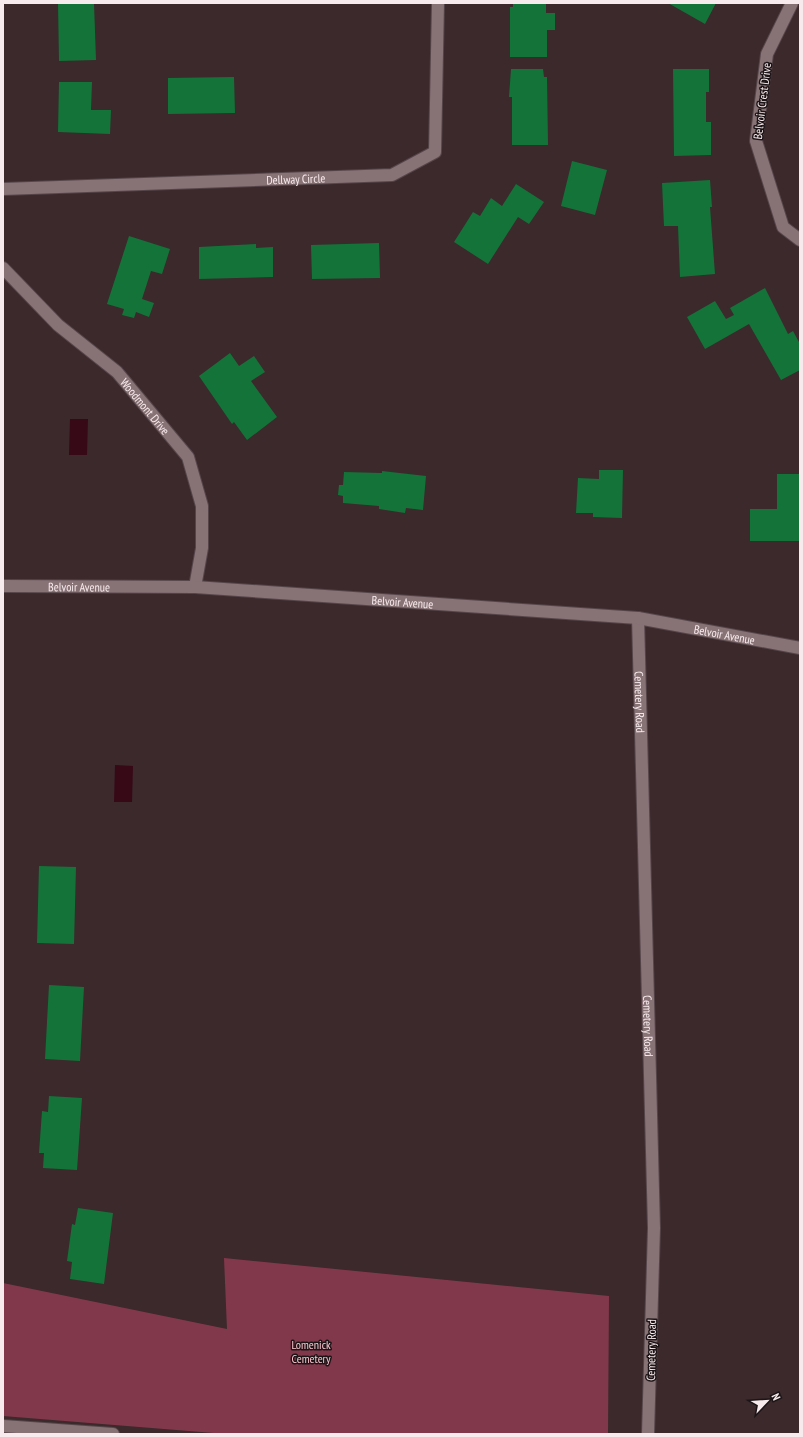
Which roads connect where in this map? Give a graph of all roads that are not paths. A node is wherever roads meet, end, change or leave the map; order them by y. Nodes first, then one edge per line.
1 (438, 3) edge
2 (792, 3) edge
3 (3, 188) edge
4 (800, 240) edge
5 (3, 268) edge
6 (3, 586) edge
7 (195, 587) junction
8 (638, 618) junction
9 (800, 648) edge
10 (3, 1426) edge
11 (113, 1434) edge
12 (648, 1434) edge

1 - 3 street, Dellway Circle
2 - 4 street, Belvoir Crest Drive
5 - 7 street, Woodmont Drive
6 - 7 street, Belvoir Avenue
7 - 8 street, Belvoir Avenue
8 - 9 street, Belvoir Avenue
8 - 12 street, Cemetery Road
10 - 11 street

